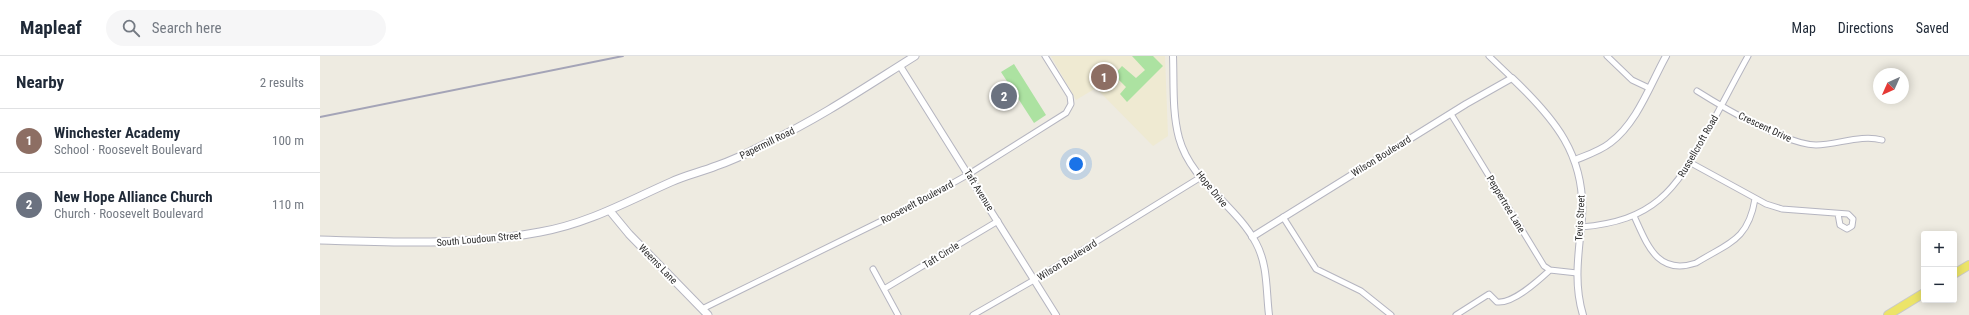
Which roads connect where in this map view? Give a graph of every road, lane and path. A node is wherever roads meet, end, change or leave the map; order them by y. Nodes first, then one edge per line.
1 (914, 56) edge
2 (1045, 56) edge
3 (1173, 56) edge
4 (1490, 56) edge
5 (1607, 56) edge
6 (1666, 56) edge
7 (1748, 56) edge
8 (900, 66) junction
9 (1512, 78) junction
10 (1649, 88) junction
11 (1697, 91) dead end
12 (1721, 106) junction
13 (1451, 114) junction
14 (1882, 140) dead end
15 (1575, 160) junction
16 (1691, 163) junction
17 (969, 174) junction
18 (1201, 177) junction
19 (1755, 199) junction
20 (610, 210) junction
21 (1838, 214) dead end
22 (1634, 216) junction
23 (1283, 217) junction
24 (998, 221) junction
25 (1581, 227) junction
26 (1252, 237) junction
27 (320, 240) edge
28 (1969, 265) edge
29 (873, 269) dead end
30 (1550, 270) junction
31 (1957, 272) edge
32 (1577, 273) junction
33 (1034, 280) junction
34 (884, 289) junction
35 (1921, 295) edge
36 (702, 309) junction
37 (976, 314) edge
38 (708, 315) edge
39 (898, 315) edge
40 (1056, 315) edge
41 (1269, 315) edge
42 (1391, 315) edge
43 (1456, 315) edge
44 (1583, 315) edge
45 (1888, 315) edge

1 - 8 main road, Papermill Road
2 - 17 street, Roosevelt Boulevard
3 - 18 street, Hope Drive
4 - 9 street, Tevis Street
5 - 10 street
6 - 10 street
7 - 12 street, Russellcroft Road
8 - 17 street, Taft Avenue
8 - 20 main road, Papermill Road
9 - 13 street, Wilson Boulevard
9 - 15 street, Tevis Street
10 - 15 street
11 - 12 street, Crescent Drive
12 - 14 street, Crescent Drive
12 - 16 street, Russellcroft Road
13 - 23 street, Wilson Boulevard
13 - 30 street, Peppertree Lane
15 - 25 street, Tevis Street
16 - 19 street
16 - 22 street, Russellcroft Road
17 - 24 street, Taft Avenue
17 - 36 street, Roosevelt Boulevard
18 - 26 street, Hope Drive
18 - 33 street, Wilson Boulevard
19 - 21 street
19 - 22 street
20 - 27 main road, South Loudoun Street
20 - 36 main road, Weems Lane
22 - 25 street, Russellcroft Road
23 - 26 street, Wilson Boulevard
23 - 42 street
24 - 33 street, Taft Avenue
24 - 34 street, Taft Circle
25 - 32 street, Tevis Street
26 - 41 street, Hope Drive
28 - 31 main road
29 - 34 street
30 - 32 street
30 - 43 street
32 - 44 street, Tevis Street
33 - 37 street, Wilson Boulevard
33 - 40 street, Taft Avenue
34 - 39 street
35 - 45 main road
36 - 38 main road, Weems Lane

